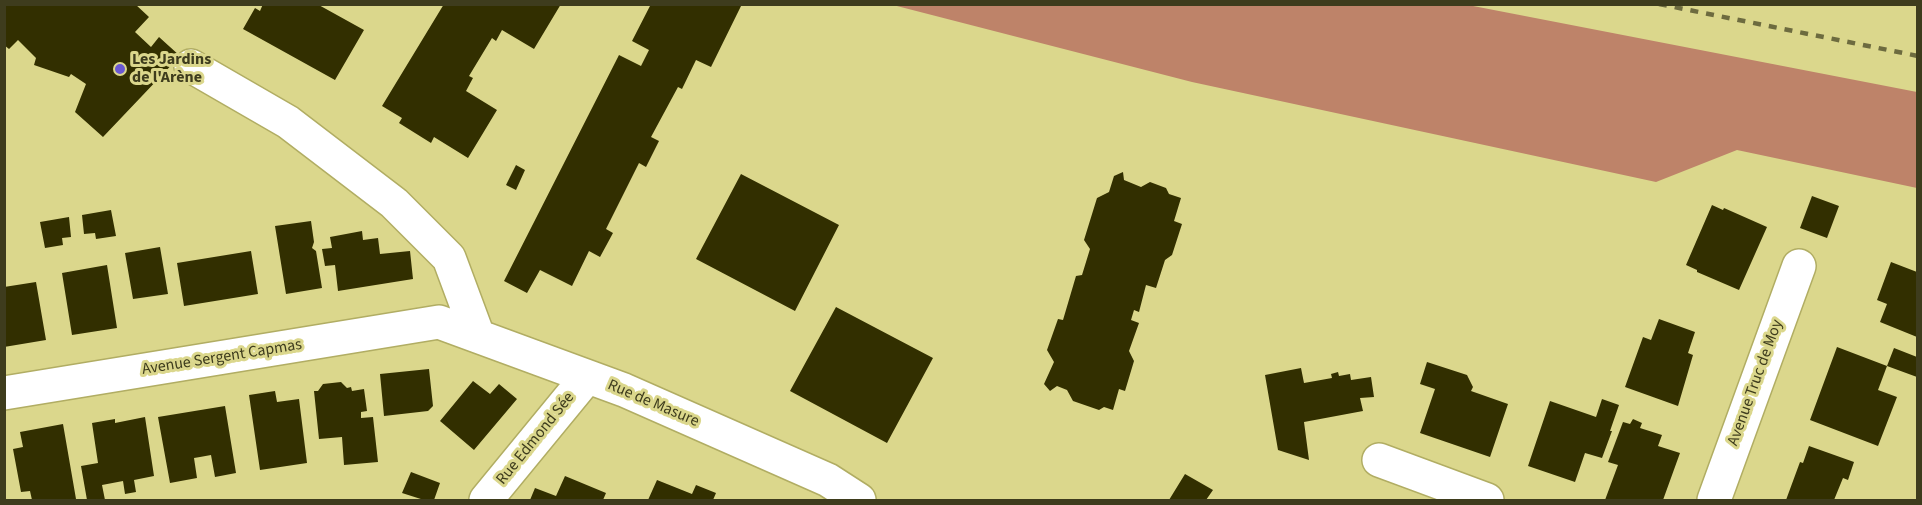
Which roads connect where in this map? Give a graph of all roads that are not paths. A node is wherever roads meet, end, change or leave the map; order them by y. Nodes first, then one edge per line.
1 (191, 66) dead end
2 (1799, 266) dead end
3 (439, 322) joint
4 (477, 336) junction
5 (587, 377) junction
6 (4, 393) edge
7 (1379, 460) dead end
8 (486, 501) edge
9 (859, 501) edge
10 (1487, 501) edge
11 (1714, 501) edge

1 - 4 street
2 - 11 street, Avenue Truc de Moy
3 - 4 street, Rue de Masure
3 - 6 street, Avenue Sergent Capmas
4 - 5 street, Rue de Masure
5 - 8 street, Rue Edmond Sée
5 - 9 street, Rue de Masure
7 - 10 street

